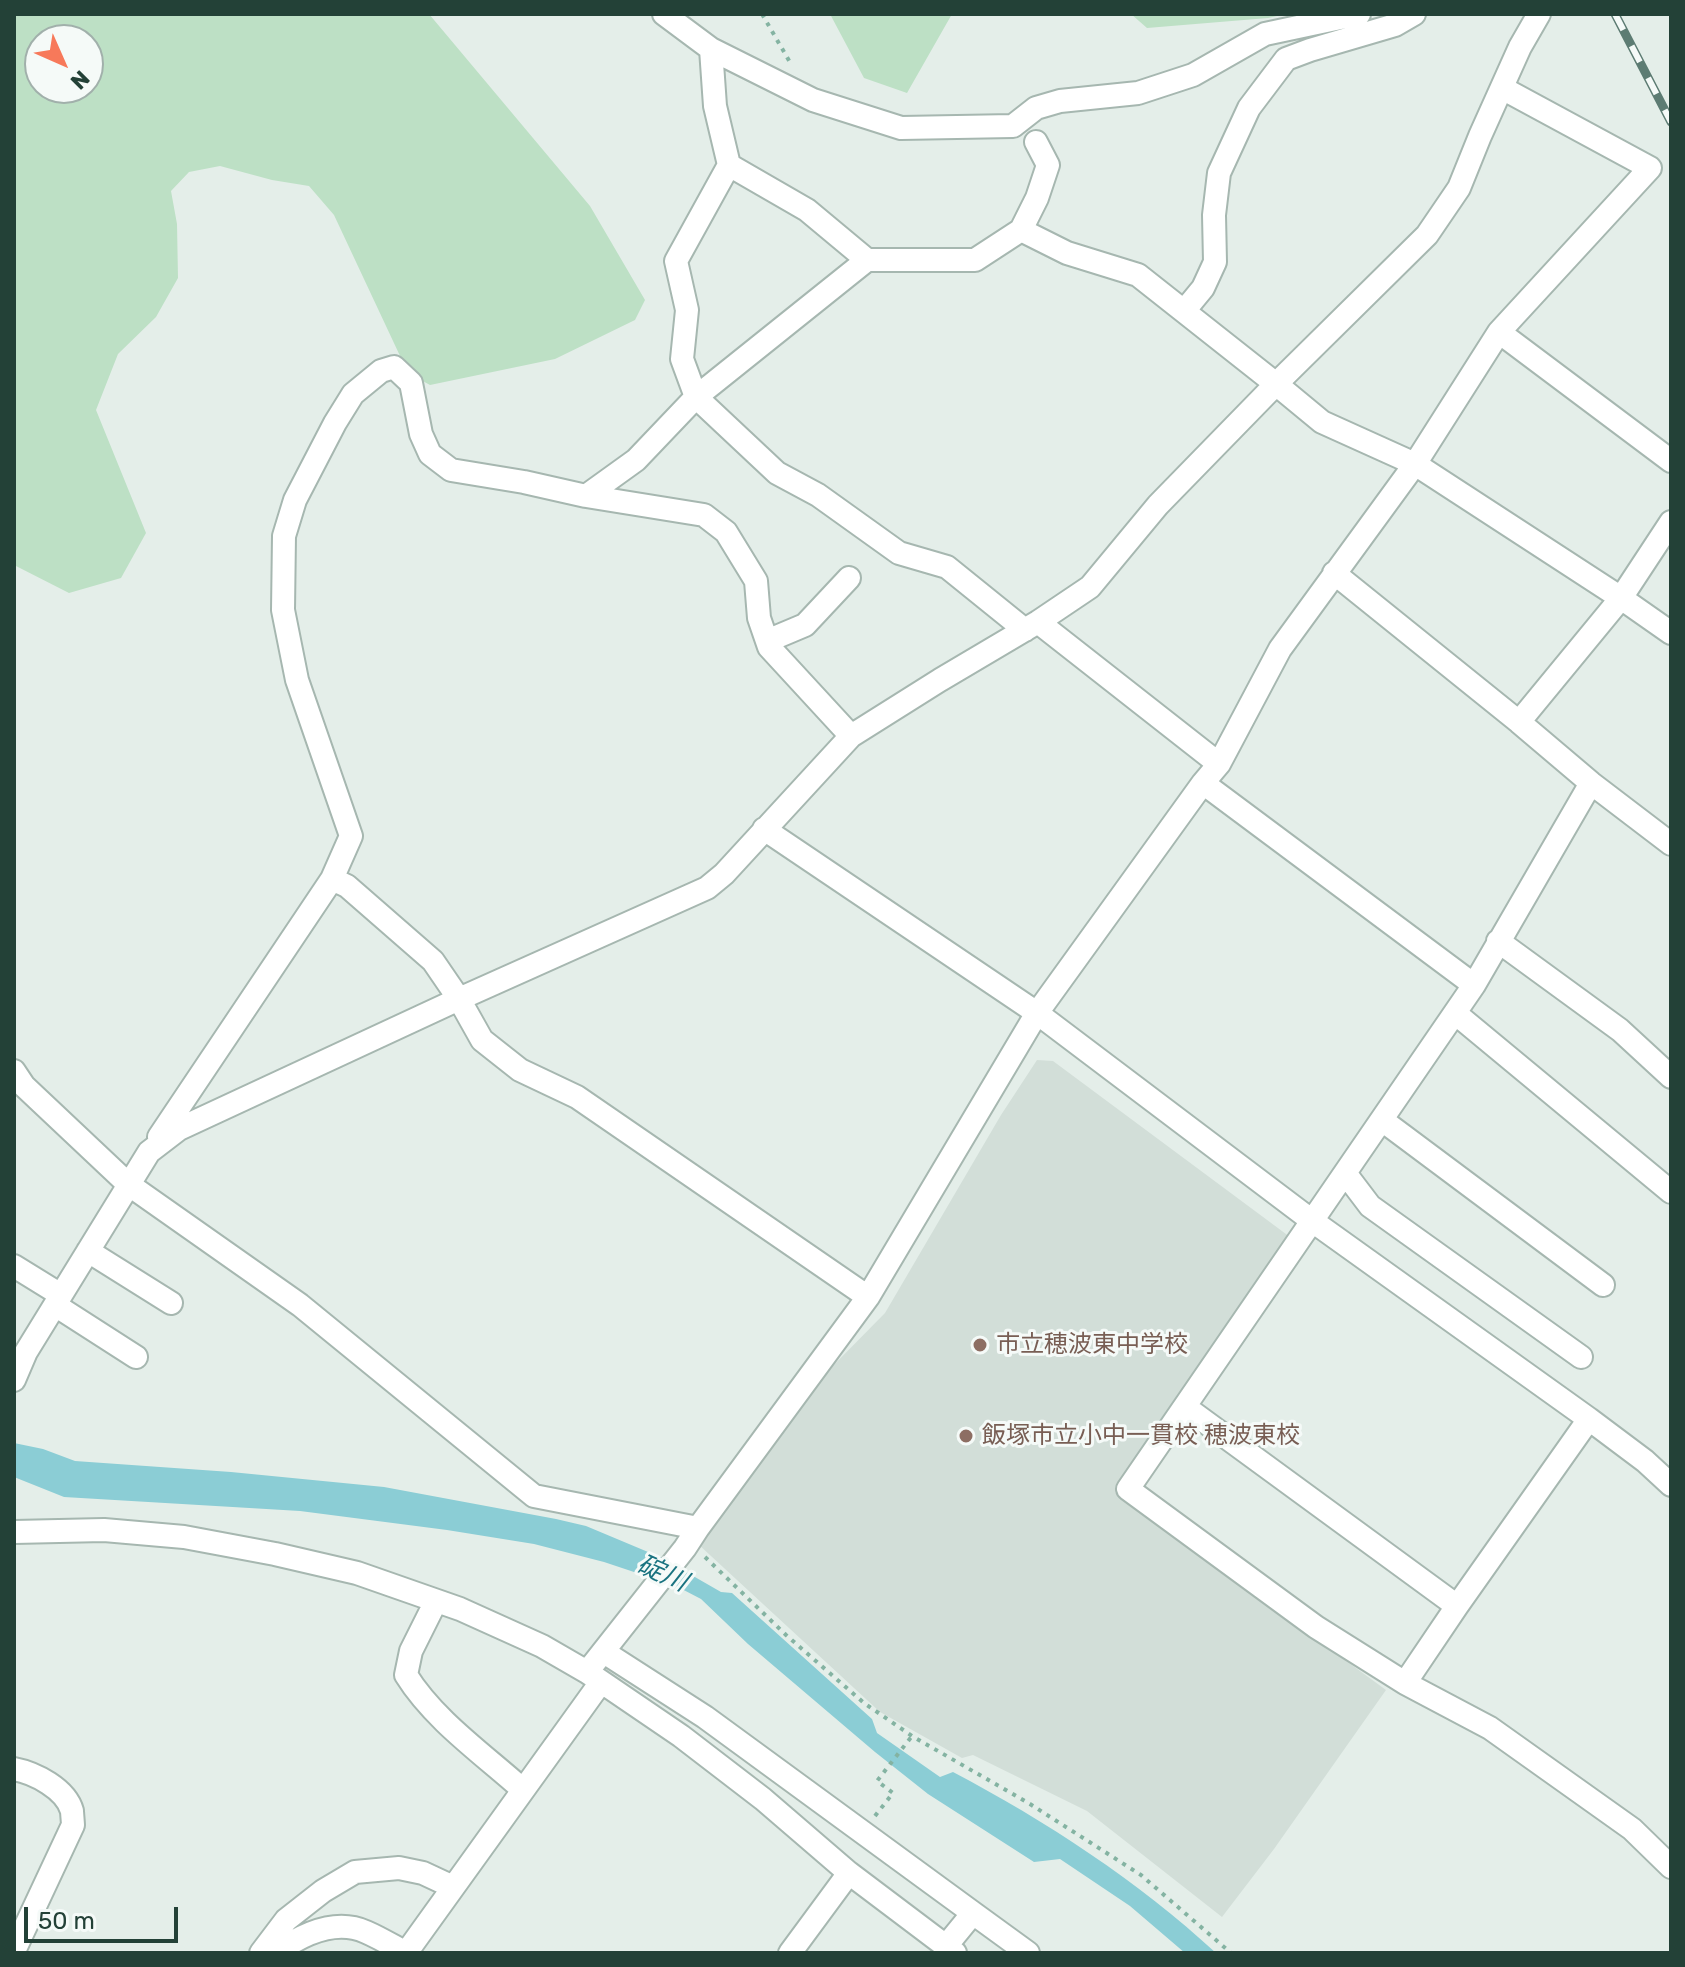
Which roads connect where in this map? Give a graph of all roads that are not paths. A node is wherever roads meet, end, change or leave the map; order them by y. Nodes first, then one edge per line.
1 (664, 14) edge
2 (1359, 14) edge
3 (1414, 14) edge
4 (1539, 14) edge
5 (711, 49) junction
6 (1502, 88) junction
7 (1036, 142) dead end
8 (729, 165) junction
9 (1021, 230) junction
10 (867, 260) junction
11 (1184, 311) junction
12 (1499, 332) junction
13 (1276, 384) junction
14 (696, 397) junction
15 (1671, 461) edge
16 (1415, 464) junction
17 (586, 496) junction
18 (1671, 522) edge
19 (1334, 573) junction
20 (849, 578) dead end
21 (1621, 598) junction
22 (1031, 626) junction
23 (1671, 633) edge
24 (767, 641) junction
25 (1519, 722) junction
26 (851, 736) junction
27 (1219, 764) junction
28 (1203, 783) junction
29 (1591, 783) junction
30 (764, 829) junction
31 (1671, 844) edge
32 (332, 879) junction
33 (1498, 941) junction
34 (1474, 985) junction
35 (459, 999) junction
36 (1037, 1013) junction
37 (1455, 1013) junction
38 (14, 1071) edge
39 (1671, 1077) edge
40 (1382, 1120) junction
41 (149, 1152) junction
42 (1345, 1173) junction
43 (128, 1184) junction
44 (1671, 1192) edge
45 (1311, 1220) junction
46 (88, 1251) junction
47 (14, 1266) edge
48 (1603, 1285) dead end
49 (868, 1297) junction
50 (58, 1300) junction
51 (171, 1303) dead end
52 (136, 1357) dead end
53 (1581, 1357) dead end
54 (14, 1380) edge
55 (1185, 1407) junction
56 (1589, 1419) junction
57 (1671, 1485) edge
58 (14, 1532) edge
59 (691, 1539) junction
60 (436, 1601) junction
61 (1457, 1606) junction
62 (604, 1652) junction
63 (594, 1677) junction
64 (1405, 1683) junction
65 (14, 1769) edge
66 (522, 1789) junction
67 (1671, 1867) edge
68 (849, 1873) junction
69 (453, 1887) junction
70 (973, 1913) junction
71 (951, 1950) edge
72 (14, 1951) edge
73 (261, 1953) edge
74 (276, 1953) edge
75 (790, 1953) edge
76 (1028, 1953) edge

1 - 5 street
2 - 5 street
3 - 11 street
4 - 6 street
5 - 8 street
6 - 12 street
6 - 13 street
7 - 9 street
8 - 10 street
8 - 14 street
9 - 10 street
9 - 11 street
10 - 14 street
11 - 13 street
12 - 15 street
12 - 16 street
13 - 16 street
13 - 22 street
14 - 17 street
14 - 22 street
16 - 19 street
16 - 21 street
17 - 24 street
17 - 32 street
18 - 21 street
19 - 25 street
19 - 27 street
20 - 24 street
21 - 23 street
21 - 25 street
22 - 26 street
22 - 27 street
24 - 26 street
25 - 29 street
26 - 30 street
27 - 28 street
28 - 34 street
28 - 36 street
29 - 31 street
29 - 33 street
30 - 35 street
30 - 36 street
32 - 35 street
32 - 41 street
33 - 34 street
33 - 39 street
34 - 37 street
35 - 41 street
35 - 49 street
36 - 45 street
36 - 49 street
37 - 40 street
37 - 44 street
38 - 43 street
40 - 42 street
40 - 48 street
41 - 43 street
42 - 45 street
42 - 53 street
43 - 46 street
43 - 59 street
45 - 55 street
45 - 56 street
46 - 50 street
46 - 51 street
47 - 50 street
49 - 59 street
50 - 52 street
50 - 54 street
55 - 61 street
55 - 64 street
56 - 57 street
56 - 61 street
58 - 60 street
59 - 62 street
60 - 63 street
60 - 66 street
61 - 64 street
62 - 63 street
62 - 70 street
63 - 66 street
63 - 68 street
64 - 67 street
65 - 72 street
66 - 69 street
68 - 71 street
68 - 75 street
69 - 73 street
69 - 74 street
70 - 71 street
70 - 76 street

